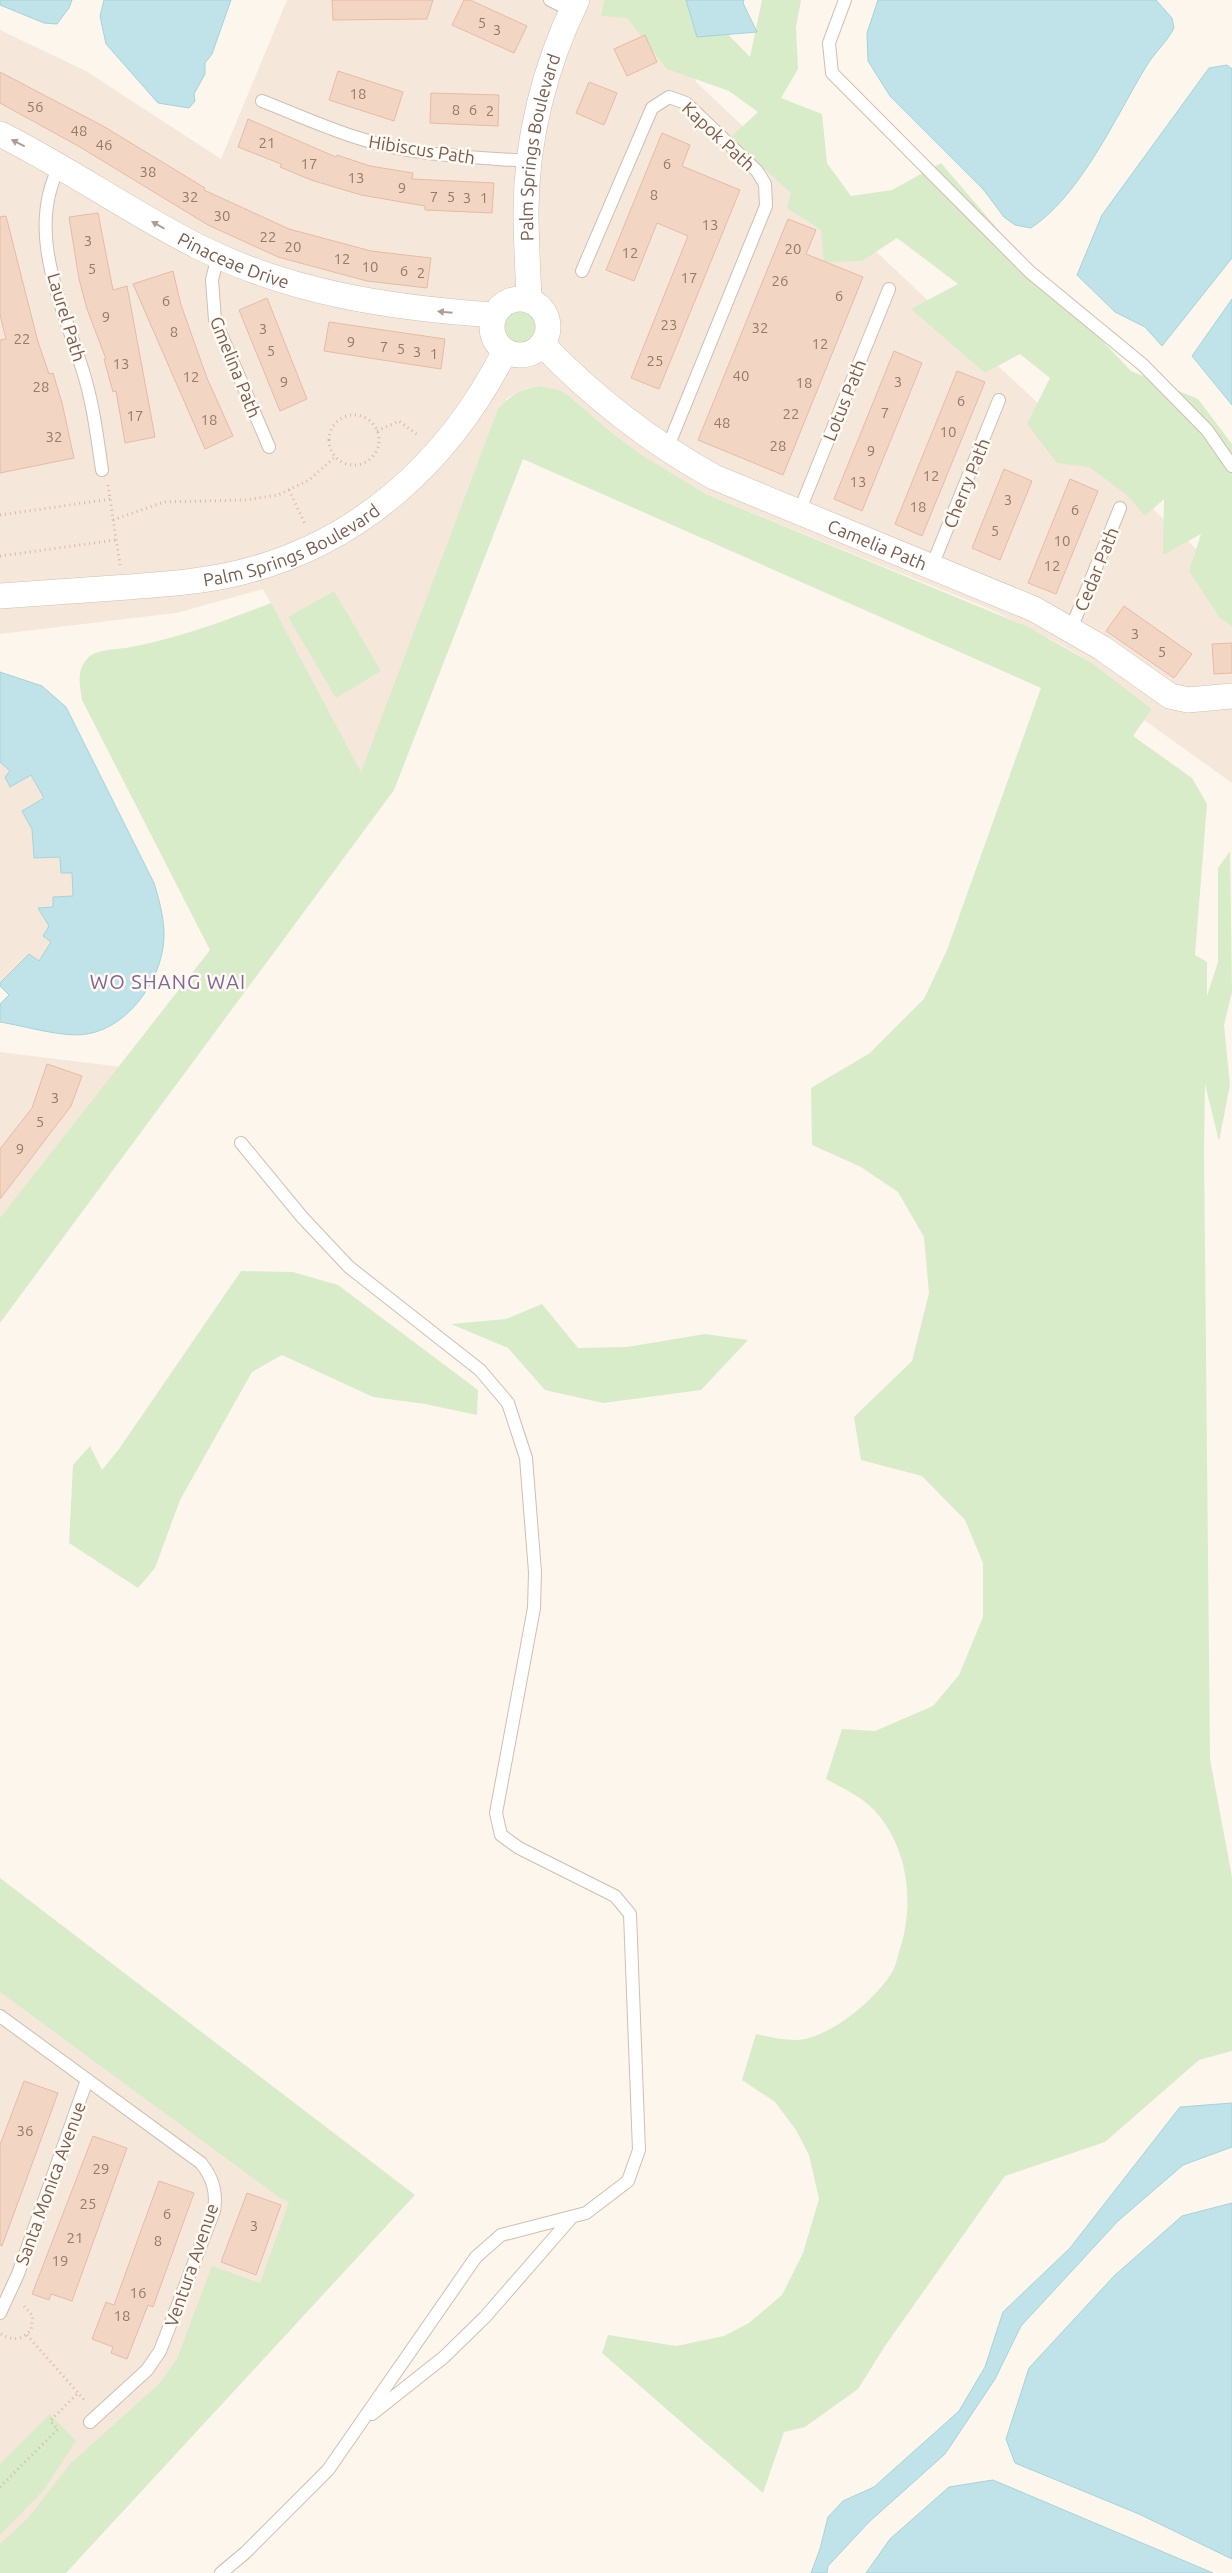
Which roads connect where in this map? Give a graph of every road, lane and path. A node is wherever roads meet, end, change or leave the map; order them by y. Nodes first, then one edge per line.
1 (550, 0) edge
2 (845, 0) edge
3 (574, 6) edge
4 (262, 101) dead end
5 (0, 134) edge
6 (530, 161) junction
7 (60, 166) junction
8 (218, 255) junction
9 (582, 271) dead end
10 (889, 288) dead end
11 (529, 300) junction
12 (494, 315) junction
13 (542, 344) junction
14 (505, 351) junction
15 (999, 400) dead end
16 (377, 431) junction
17 (420, 437) dead end
18 (269, 447) dead end
19 (667, 449) junction
20 (335, 457) junction
21 (1232, 466) edge
22 (102, 470) dead end
23 (108, 484) dead end
24 (289, 490) junction
25 (110, 499) junction
26 (1120, 508) dead end
27 (799, 512) junction
28 (0, 515) edge
29 (114, 520) junction
30 (308, 532) dead end
31 (116, 540) junction
32 (0, 556) edge
33 (932, 566) junction
34 (121, 572) dead end
35 (0, 596) edge
36 (1071, 629) junction
37 (1232, 696) edge
38 (241, 1143) dead end
39 (0, 2016) edge
40 (87, 2080) junction
41 (572, 2217) junction
42 (18, 2302) dead end
43 (0, 2313) edge
44 (1, 2334) edge
45 (27, 2335) junction
46 (78, 2393) junction
47 (94, 2418) joint
48 (361, 2423) junction
49 (0, 2487) edge
50 (221, 2573) edge

1 - 3 lane
2 - 21 lane
3 - 6 street, Palm Springs Boulevard
4 - 6 lane, Hibiscus Path
7 -> 5 street, Pinaceae Drive
6 - 11 street, Palm Springs Boulevard
8 -> 7 street, Pinaceae Drive
7 - 22 lane, Laurel Path
12 -> 8 street, Pinaceae Drive
8 - 18 lane, Gmelina Path
9 - 19 lane, Kapok Path
10 - 27 lane, Lotus Path
11 - 12 street
11 - 13 street
12 - 14 street
13 - 14 street
13 - 19 street, Camelia Path
14 - 35 street, Palm Springs Boulevard
15 - 33 lane, Cherry Path
16 - 17 path
16 - 20 path
16 - 20 path
19 - 27 street, Camelia Path
20 - 24 path
23 - 25 path
24 - 29 path
24 - 30 path
25 - 28 path
25 - 29 path
26 - 36 lane, Cedar Path
27 - 33 street, Camelia Path
29 - 31 path
31 - 32 path
31 - 34 path
33 - 36 street, Camelia Path
36 - 37 street, Camelia Path
38 - 41 lane
39 - 40 lane, Ventura Avenue
40 - 43 lane, Santa Monica Avenue
40 - 47 lane, Ventura Avenue
41 - 48 lane
41 - 48 lane
42 - 45 path
44 - 45 path
45 - 46 path
46 - 47 path
46 - 49 path
48 - 50 lane

